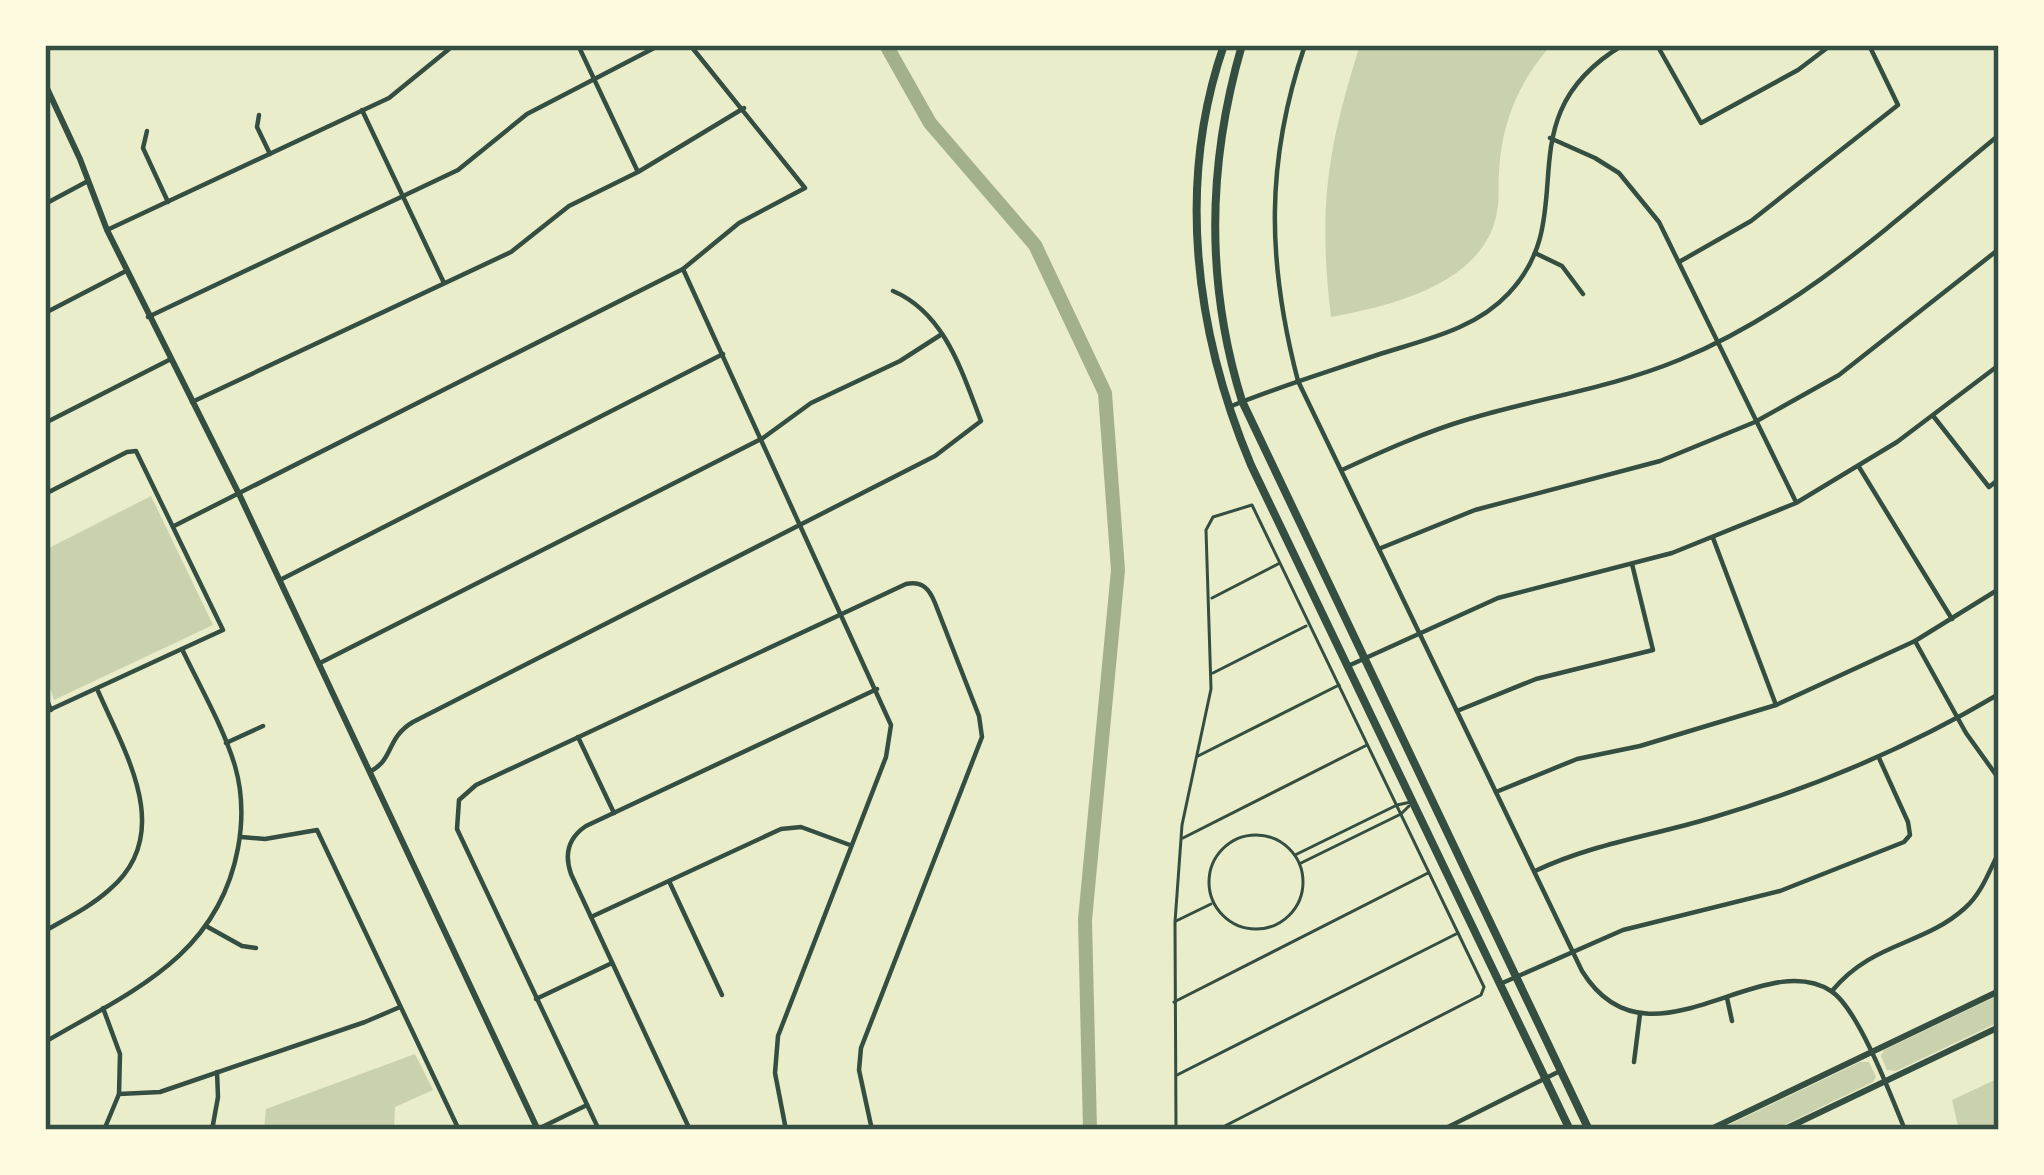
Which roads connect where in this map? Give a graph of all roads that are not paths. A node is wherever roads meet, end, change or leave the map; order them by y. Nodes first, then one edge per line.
1 (454, 45) edge
2 (578, 45) edge
3 (660, 45) edge
4 (689, 45) edge
5 (1224, 45) edge
6 (1242, 45) edge
7 (1305, 45) edge
8 (1623, 45) edge
9 (1657, 45) edge
10 (1832, 45) edge
11 (1869, 45) edge
12 (1216, 68) junction
13 (1234, 73) junction
14 (596, 81) junction
15 (45, 84) edge
16 (744, 108) junction
17 (362, 110) junction
18 (260, 115) dead end
19 (147, 131) dead end
20 (1999, 135) edge
21 (1550, 138) junction
22 (270, 154) junction
23 (638, 172) junction
24 (88, 182) junction
25 (403, 196) junction
26 (168, 202) junction
27 (45, 204) edge
28 (106, 230) junction
29 (1999, 249) edge
30 (1535, 253) junction
31 (1679, 262) junction
32 (683, 269) junction
33 (127, 272) junction
34 (444, 283) junction
35 (893, 291) dead end
36 (1582, 294) dead end
37 (45, 313) edge
38 (148, 316) junction
39 (942, 334) junction
40 (1717, 343) junction
41 (723, 354) junction
42 (169, 360) junction
43 (1999, 365) edge
44 (1298, 381) junction
45 (1242, 401) junction
46 (192, 402) junction
47 (1229, 407) junction
48 (1934, 417) junction
49 (45, 422) edge
50 (1755, 422) junction
51 (763, 438) junction
52 (1859, 466) junction
53 (1342, 470) junction
54 (1999, 479) edge
55 (45, 494) edge
56 (240, 496) junction
57 (1796, 502) junction
58 (802, 524) junction
59 (174, 526) junction
60 (1713, 538) junction
61 (1381, 548) junction
62 (1280, 563) junction
63 (1632, 564) junction
64 (280, 580) junction
65 (1999, 589) edge
66 (1209, 599) junction
67 (843, 613) junction
68 (1952, 619) junction
69 (1309, 624) junction
70 (1420, 631) junction
71 (1915, 640) junction
72 (182, 649) junction
73 (1363, 659) junction
74 (320, 663) junction
75 (1348, 666) junction
76 (1211, 674) junction
77 (1339, 685) junction
78 (97, 689) junction
79 (877, 689) junction
80 (45, 694) edge
81 (1999, 694) edge
82 (1776, 705) junction
83 (48, 711) edge
84 (1457, 711) junction
85 (1958, 718) junction
86 (263, 726) dead end
87 (578, 737) junction
88 (226, 743) junction
89 (1369, 744) junction
90 (1197, 757) junction
91 (1879, 758) junction
92 (371, 771) junction
93 (1999, 779) edge
94 (1496, 792) junction
95 (1428, 794) junction
96 (1413, 802) junction
97 (1396, 805) junction
98 (614, 813) junction
99 (1401, 814) junction
100 (240, 837) junction
101 (1181, 839) junction
102 (850, 844) junction
103 (1999, 852) edge
104 (1295, 855) junction
105 (1300, 863) junction
106 (1535, 871) junction
107 (1429, 872) junction
108 (669, 881) junction
109 (1214, 903) junction
110 (591, 917) junction
111 (1174, 922) junction
112 (206, 926) junction
113 (45, 931) edge
114 (1459, 933) junction
115 (256, 948) dead end
116 (1573, 950) junction
117 (612, 963) junction
118 (1516, 977) junction
119 (1500, 984) junction
120 (1832, 991) junction
121 (1999, 991) edge
122 (722, 994) dead end
123 (1727, 998) junction
124 (536, 999) junction
125 (1173, 1003) junction
126 (401, 1006) junction
127 (103, 1008) junction
128 (1640, 1014) junction
129 (1732, 1022) dead end
130 (1999, 1027) edge
131 (45, 1042) edge
132 (1870, 1053) junction
133 (1634, 1062) dead end
134 (1560, 1071) junction
135 (217, 1072) junction
136 (1176, 1076) junction
137 (1545, 1078) junction
138 (1885, 1082) junction
139 (119, 1094) junction
140 (587, 1105) junction
141 (104, 1130) edge
142 (212, 1130) edge
143 (459, 1130) edge
144 (538, 1130) edge
145 (599, 1130) edge
146 (690, 1130) edge
147 (786, 1130) edge
148 (872, 1130) edge
149 (1176, 1130) edge
150 (1217, 1130) edge
151 (1442, 1130) edge
152 (1570, 1130) edge
153 (1588, 1130) edge
154 (1709, 1130) edge
155 (1783, 1130) edge
156 (1905, 1130) edge

1 - 17 street
2 - 14 street
3 - 14 street
4 - 16 street
5 - 12 main road
6 - 13 main road
7 - 44 street
8 - 21 street
9 - 10 street
11 - 31 street
12 - 13 main road
12 - 47 main road
13 - 45 main road
14 - 23 street
14 - 25 street
15 - 24 street
16 - 23 street
16 - 32 street
17 - 22 street
17 - 25 street
18 - 22 street
19 - 26 street
20 - 40 street
21 - 30 street
21 - 31 street
22 - 26 street
23 - 34 street
24 - 27 street
24 - 28 street
25 - 34 street
25 - 38 street
26 - 28 street
28 - 33 street
29 - 50 street
30 - 36 street
30 - 44 street
31 - 40 street
32 - 41 street
32 - 56 street
33 - 37 street
33 - 38 street
34 - 46 street
35 - 39 street
38 - 42 street
39 - 51 street
39 - 58 street
40 - 50 street
40 - 53 street
41 - 51 street
41 - 64 street
42 - 46 street
42 - 49 street
43 - 48 street
44 - 45 street
44 - 53 street
45 - 47 street
45 - 73 main road
46 - 56 street
47 - 75 main road
48 - 52 street
48 - 54 street
50 - 57 street
50 - 61 street
51 - 58 street
51 - 74 street
52 - 57 street
52 - 68 street
53 - 61 street
55 - 59 street
56 - 59 street
56 - 64 street
57 - 60 street
58 - 67 street
58 - 92 street
59 - 72 street
60 - 63 street
60 - 82 street
61 - 70 street
62 - 66 lane
62 - 66 lane
62 - 69 lane
63 - 70 street
63 - 84 street
64 - 74 street
65 - 68 street
66 - 76 lane
67 - 79 street
67 - 87 street
67 - 148 street
68 - 71 street
69 - 76 lane
69 - 77 lane
70 - 73 street
70 - 84 street
71 - 82 street
71 - 85 street
72 - 78 street
72 - 88 street
73 - 75 street
73 - 95 main road
74 - 92 street
75 - 96 main road
76 - 90 lane
77 - 89 lane
77 - 90 lane
78 - 83 street
78 - 113 street
79 - 98 street
79 - 102 street
80 - 83 street
81 - 85 street
82 - 94 street
84 - 94 street
85 - 91 street
85 - 93 street
86 - 88 street
87 - 98 street
87 - 124 street
88 - 100 street
89 - 97 lane
89 - 101 lane
90 - 101 lane
91 - 106 street
91 - 116 street
92 - 144 street
94 - 106 street
95 - 96 main road
95 - 118 main road
96 - 97 lane
96 - 99 lane
96 - 119 main road
97 - 99 lane
97 - 104 lane
98 - 110 street
99 - 105 lane
99 - 107 lane
100 - 112 street
100 - 126 street
101 - 111 lane
102 - 108 street
102 - 147 street
103 - 120 street
104 - 105 lane
104 - 109 lane
105 - 109 lane
106 - 116 street
107 - 114 lane
107 - 125 lane
108 - 110 street
108 - 122 street
109 - 111 lane
110 - 117 street
111 - 125 lane
112 - 115 street
112 - 127 street
114 - 136 lane
114 - 150 lane
116 - 118 street
116 - 128 street
117 - 124 street
117 - 146 street
118 - 119 street
118 - 134 main road
119 - 137 main road
120 - 123 street
120 - 132 street
121 - 132 street
123 - 128 street
123 - 129 street
124 - 140 street
125 - 136 lane
126 - 135 street
126 - 143 street
127 - 131 street
127 - 139 street
128 - 133 street
130 - 138 street
132 - 138 street
132 - 154 street
134 - 137 street
134 - 153 main road
135 - 139 street
135 - 142 street
136 - 149 lane
137 - 151 street
137 - 152 main road
138 - 155 street
138 - 156 street
139 - 141 street
140 - 144 street
140 - 145 street

